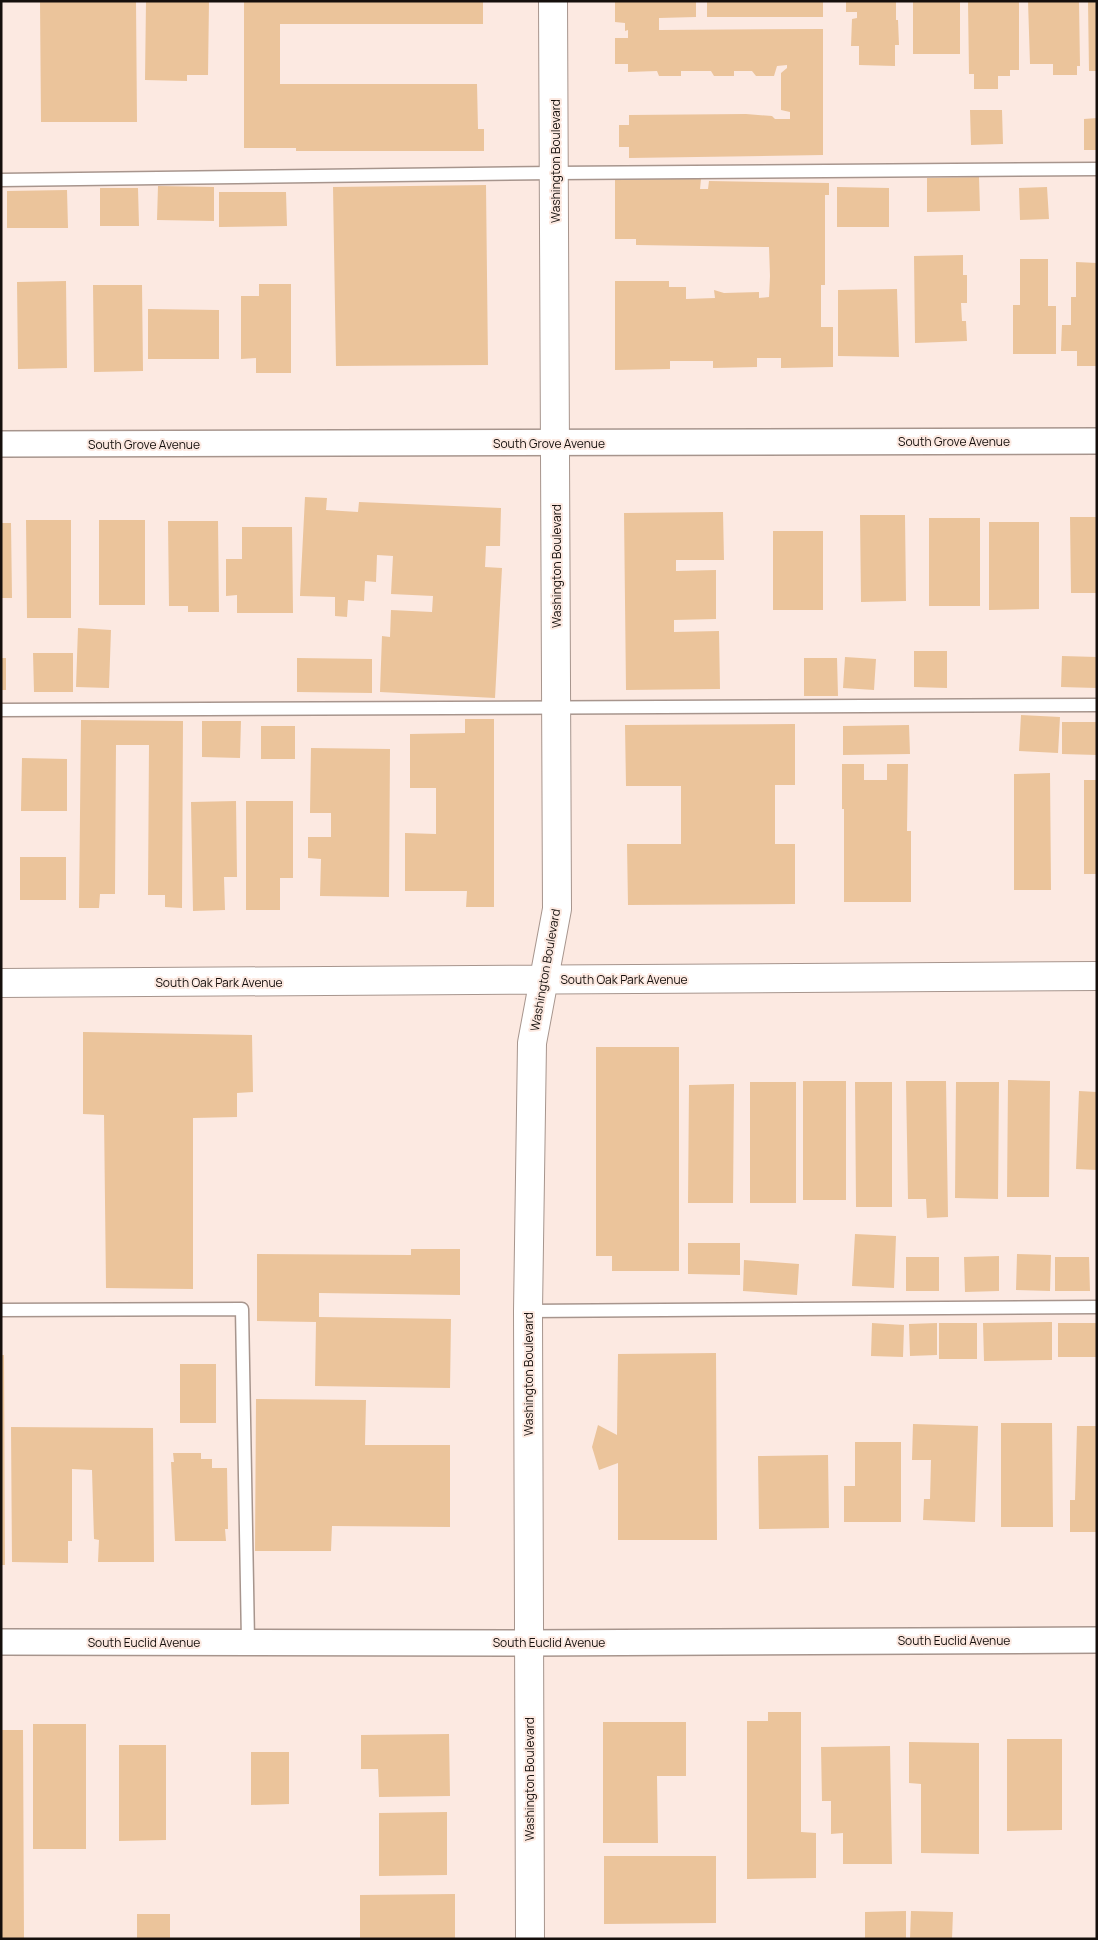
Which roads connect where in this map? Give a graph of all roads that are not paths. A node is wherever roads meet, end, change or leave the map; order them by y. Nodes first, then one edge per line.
1 (553, 1) edge
2 (1097, 169) edge
3 (555, 173) junction
4 (1, 180) edge
5 (1097, 441) edge
6 (556, 443) junction
7 (1, 444) edge
8 (1097, 705) edge
9 (557, 706) junction
10 (1, 710) edge
11 (1097, 976) edge
12 (544, 980) junction
13 (1, 984) edge
14 (1097, 1307) edge
15 (1, 1310) edge
16 (528, 1311) junction
17 (1097, 1640) edge
18 (1, 1642) edge
19 (248, 1642) junction
20 (528, 1643) junction
21 (530, 1939) edge

1 - 3 street, Washington Boulevard
2 - 3 lane
3 - 4 lane
3 - 6 street, Washington Boulevard
5 - 6 street, South Grove Avenue
6 - 7 street, South Grove Avenue
6 - 9 street, Washington Boulevard
8 - 9 lane
9 - 10 lane
9 - 12 street, Washington Boulevard
11 - 12 street, South Oak Park Avenue
12 - 13 street, South Oak Park Avenue
12 - 16 street, Washington Boulevard
14 - 16 lane
15 - 19 lane
16 - 20 street, Washington Boulevard
17 - 20 street, South Euclid Avenue
18 - 19 street, South Euclid Avenue
19 - 20 street, South Euclid Avenue
20 - 21 street, Washington Boulevard

